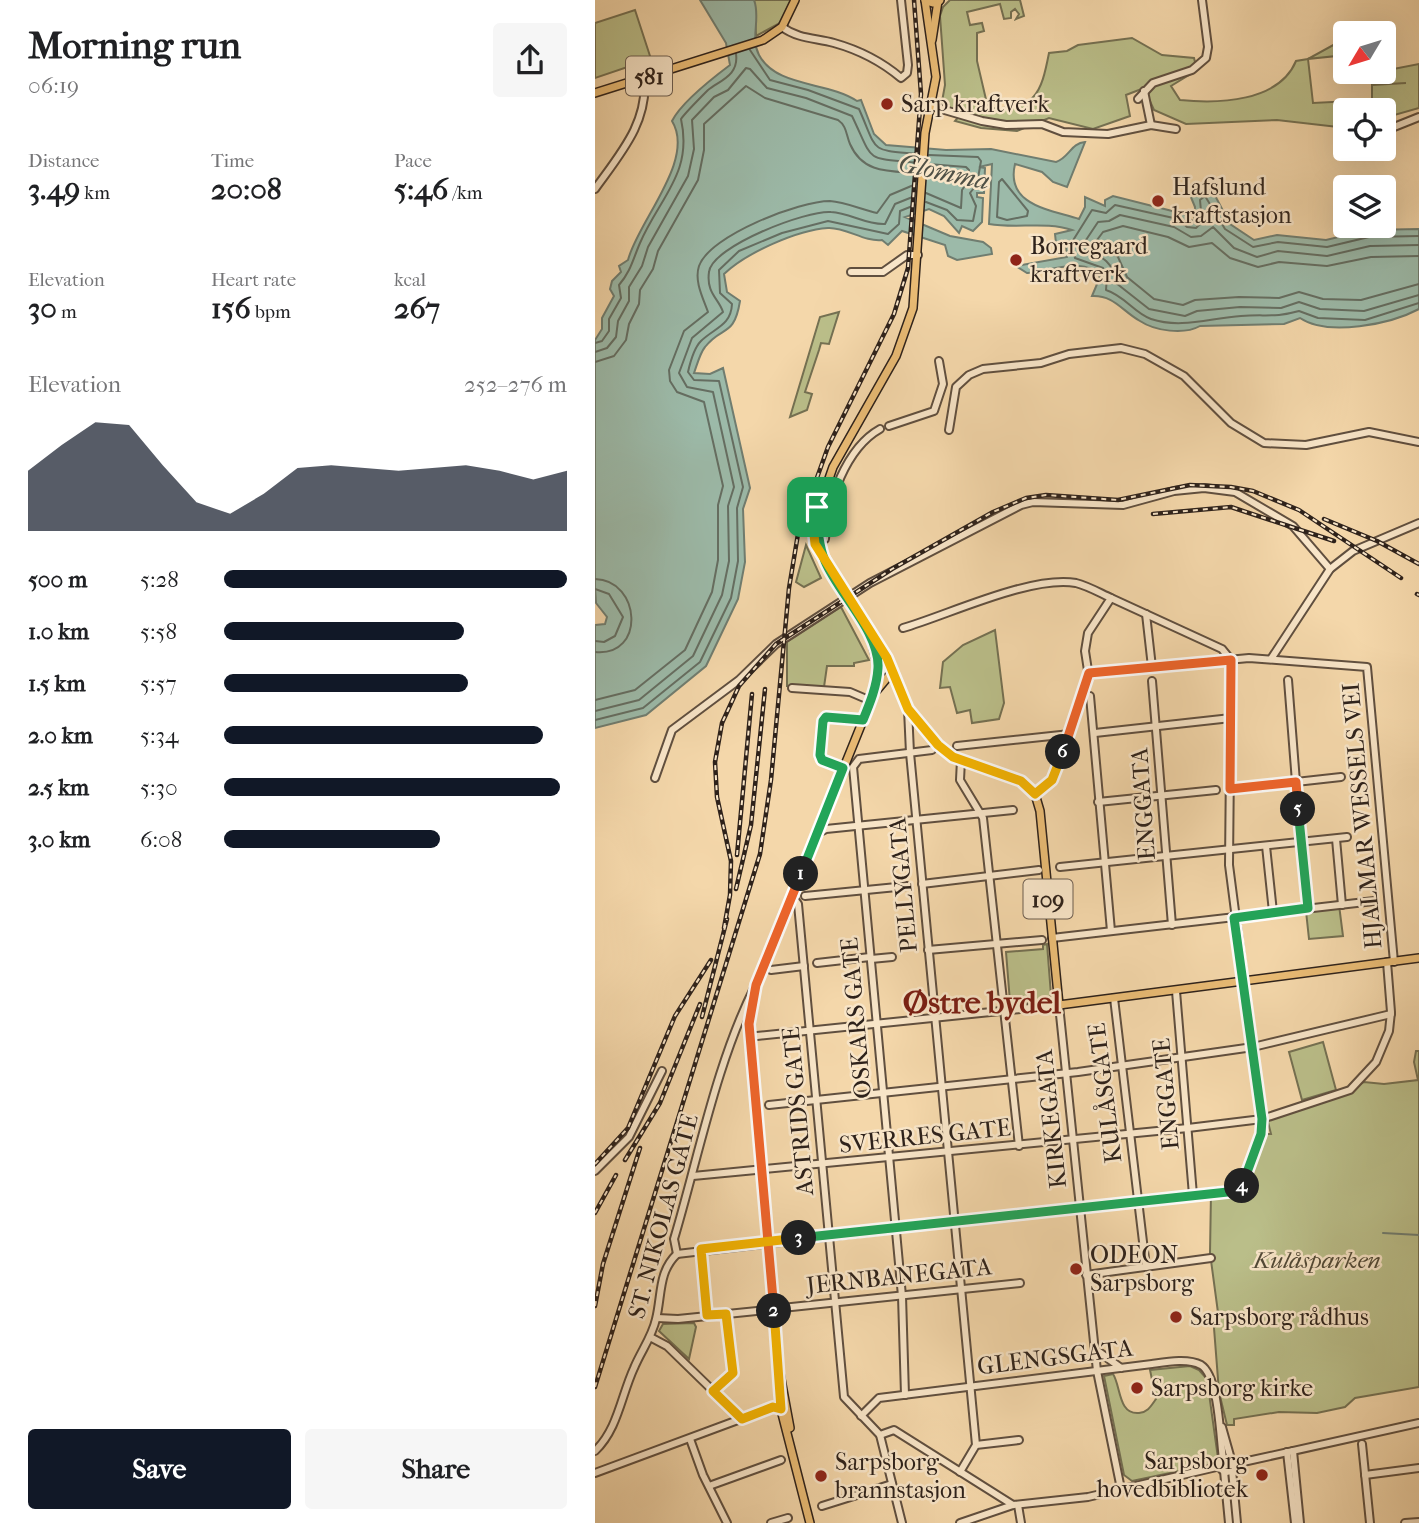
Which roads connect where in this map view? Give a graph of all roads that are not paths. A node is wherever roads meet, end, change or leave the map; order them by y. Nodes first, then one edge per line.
1 (795, 0) edge
2 (901, 0) edge
3 (926, 0) edge
4 (938, 0) edge
5 (1202, 0) edge
6 (782, 27) junction
7 (931, 47) junction
8 (644, 77) junction
9 (1144, 91) junction
10 (595, 93) edge
11 (1138, 99) dead end
12 (931, 106) junction
13 (1418, 117) edge
14 (1151, 125) junction
15 (1396, 126) edge
16 (1175, 129) dead end
17 (595, 189) edge
18 (918, 255) junction
19 (851, 272) dead end
20 (939, 361) dead end
21 (890, 426) dead end
22 (880, 429) dead end
23 (949, 430) dead end
24 (1419, 442) edge
25 (1419, 523) edge
26 (817, 543) junction
27 (1330, 569) junction
28 (1111, 598) junction
29 (852, 606) junction
30 (1146, 614) junction
31 (903, 628) dead end
32 (871, 639) junction
33 (1271, 659) junction
34 (1231, 660) junction
35 (1152, 667) junction
36 (892, 672) junction
37 (1089, 673) junction
38 (1288, 680) dead end
39 (1152, 681) dead end
40 (792, 688) dead end
41 (1090, 696) dead end
42 (872, 697) junction
43 (908, 709) junction
44 (1231, 718) junction
45 (863, 720) junction
46 (1156, 725) junction
47 (1095, 733) junction
48 (1070, 734) junction
49 (957, 746) dead end
50 (932, 750) dead end
51 (910, 753) junction
52 (961, 760) junction
53 (843, 768) junction
54 (1341, 777) dead end
55 (655, 778) dead end
56 (1296, 782) junction
57 (1230, 789) junction
58 (1216, 790) dead end
59 (1035, 794) junction
60 (1162, 795) junction
61 (1098, 802) junction
62 (1013, 810) dead end
63 (981, 813) junction
64 (917, 821) junction
65 (858, 827) junction
66 (816, 834) junction
67 (1347, 837) dead end
68 (1336, 838) junction
69 (1300, 842) junction
70 (1266, 846) junction
71 (1228, 851) junction
72 (1166, 857) junction
73 (1105, 864) junction
74 (1059, 867) dead end
75 (1038, 870) dead end
76 (989, 876) junction
77 (922, 884) junction
78 (907, 886) dead end
79 (864, 890) junction
80 (792, 897) junction
81 (805, 897) dead end
82 (1374, 901) dead end
83 (1342, 905) junction
84 (1308, 908) junction
85 (1273, 912) junction
86 (1234, 918) junction
87 (1172, 925) junction
88 (1111, 931) junction
89 (1052, 938) junction
90 (1042, 940) dead end
91 (997, 944) junction
92 (928, 950) junction
93 (892, 957) dead end
94 (870, 958) junction
95 (1419, 958) edge
96 (1390, 962) junction
97 (817, 963) dead end
98 (804, 966) junction
99 (771, 970) dead end
100 (1244, 982) junction
101 (756, 985) junction
102 (1176, 991) junction
103 (1114, 998) junction
104 (1059, 1005) junction
105 (1004, 1011) junction
106 (1391, 1014) junction
107 (935, 1019) junction
108 (876, 1024) junction
109 (811, 1030) junction
110 (757, 1035) dead end
111 (1252, 1047) junction
112 (1182, 1057) junction
113 (1121, 1066) junction
114 (662, 1071) dead end
115 (1065, 1073) junction
116 (1010, 1079) junction
117 (941, 1087) junction
118 (883, 1094) junction
119 (816, 1100) junction
120 (769, 1105) dead end
121 (1262, 1119) junction
122 (1188, 1128) junction
123 (1130, 1133) junction
124 (1073, 1140) junction
125 (1019, 1146) junction
126 (947, 1153) junction
127 (888, 1156) junction
128 (821, 1166) junction
129 (595, 1171) edge
130 (761, 1172) junction
131 (693, 1177) junction
132 (1193, 1195) junction
133 (1137, 1202) junction
134 (1079, 1207) junction
135 (954, 1221) junction
136 (893, 1227) junction
137 (828, 1234) junction
138 (767, 1242) junction
139 (701, 1249) junction
140 (677, 1254) junction
141 (1211, 1258) dead end
142 (1146, 1267) junction
143 (1086, 1275) junction
144 (1020, 1283) dead end
145 (960, 1289) junction
146 (902, 1296) junction
147 (834, 1302) junction
148 (782, 1308) dead end
149 (767, 1310) dead end
150 (726, 1314) junction
151 (707, 1315) junction
152 (657, 1318) junction
153 (650, 1337) junction
154 (1095, 1349) junction
155 (1121, 1368) junction
156 (778, 1370) junction
157 (1097, 1371) junction
158 (970, 1387) junction
159 (713, 1391) junction
160 (905, 1395) junction
161 (778, 1408) junction
162 (861, 1416) junction
163 (742, 1419) junction
164 (1219, 1422) junction
165 (1419, 1423) edge
166 (880, 1434) junction
167 (690, 1439) junction
168 (1019, 1440) dead end
169 (791, 1442) junction
170 (976, 1444) junction
171 (1361, 1444) dead end
172 (595, 1451) edge
173 (1290, 1452) junction
174 (782, 1460) dead end
175 (1233, 1464) junction
176 (1223, 1465) junction
177 (1419, 1468) edge
178 (961, 1472) junction
179 (595, 1473) edge
180 (1365, 1475) junction
181 (892, 1484) junction
182 (709, 1486) junction
183 (1121, 1489) junction
184 (1016, 1505) junction
185 (821, 1506) dead end
186 (788, 1518) dead end
187 (1419, 1522) edge
188 (727, 1523) edge
189 (771, 1523) edge
190 (810, 1523) edge
191 (902, 1523) edge
192 (960, 1523) edge
193 (1021, 1523) edge
194 (1229, 1523) edge
195 (1237, 1523) edge
196 (1295, 1523) edge
197 (1300, 1523) edge
198 (1370, 1523) edge
199 (1405, 1523) edge

1 - 6 main road
2 - 6 street
3 - 4 highway
3 - 7 main road
4 - 7 main road
5 - 9 street
6 - 8 main road, 581
7 - 12 main road
8 - 10 main road, 581
8 - 17 street
9 - 11 street
9 - 14 street
12 - 14 street
12 - 18 main road
13 - 15 street
14 - 16 street
18 - 19 street
18 - 26 main road
20 - 21 street
22 - 26 street
23 - 24 street
25 - 27 street
26 - 29 main road, bridge
27 - 33 street
27 - 55 street
28 - 30 street
28 - 31 street
28 - 37 street
29 - 32 main road
29 - 36 main road
30 - 34 street
30 - 35 street
32 - 36 main road
32 - 42 main road
33 - 34 street
33 - 96 street, HJALMAR WESSELS VEI
34 - 35 street
34 - 44 street
35 - 37 street
36 - 42 main road
36 - 43 main road
37 - 48 street
38 - 56 street
39 - 46 street, ENGGATA
40 - 42 street
41 - 47 street
42 - 45 main road
43 - 51 street, PELLYGATA
43 - 52 main road
44 - 46 street
44 - 57 street
45 - 53 main road
45 - 53 street
46 - 47 street
46 - 60 street, ENGGATA
47 - 61 street
48 - 49 street
48 - 59 street
50 - 51 street
51 - 64 street, PELLYGATA
51 - 65 street, OSKARS GATE
52 - 59 main road
52 - 63 street
53 - 66 main road
54 - 56 street
56 - 57 street
56 - 69 street
57 - 71 street
58 - 60 street
59 - 89 main road, KIRKEGATA / 109
60 - 61 street
60 - 72 street, ENGGATA
61 - 73 street
62 - 63 street
63 - 64 street
63 - 76 street
64 - 65 street
64 - 77 street, PELLYGATA
65 - 66 street
65 - 79 street, OSKARS GATE
66 - 80 main road
67 - 68 street
68 - 69 street
68 - 83 street
69 - 70 street
69 - 84 street
70 - 71 street
70 - 85 street
71 - 72 street
71 - 86 street
72 - 73 street
72 - 87 street, ENGGATA
73 - 74 street
73 - 88 street
75 - 76 street
76 - 77 street
76 - 91 street
77 - 92 street, PELLYGATA
78 - 79 street
79 - 81 street
79 - 94 street, OSKARS GATE
80 - 98 street, ASTRIDS GATE
80 - 101 main road
82 - 83 street
83 - 84 street
84 - 85 street
85 - 86 street
86 - 87 street
86 - 100 street
87 - 88 street
88 - 89 street
89 - 104 main road, KIRKEGATA / 109
90 - 91 street
91 - 92 street
91 - 105 street
92 - 107 street, PELLYGATA
93 - 94 street
94 - 97 street
94 - 108 street, OSKARS GATE
95 - 96 main road
96 - 100 main road
96 - 106 street, SVERRES GATE
98 - 99 street
98 - 109 street, ASTRIDS GATE
100 - 102 main road
100 - 111 street
101 - 130 main road
101 - 131 street, ST. NIKOLAS GATE
102 - 103 main road
102 - 112 street, ENGGATE
103 - 104 main road
103 - 113 street, KULÅSGATE
104 - 105 street
104 - 115 street, KIRKEGATA
105 - 107 street
105 - 116 street
106 - 111 street
106 - 121 street, SVERRES GATE
107 - 108 street
107 - 117 street, PELLYGATA
108 - 109 street
108 - 118 street, OSKARS GATE
109 - 110 street
109 - 119 street, ASTRIDS GATE
111 - 112 street
111 - 121 street
112 - 113 street
112 - 122 street, ENGGATE
113 - 115 street
113 - 123 street, KULÅSGATE
114 - 129 street
115 - 116 street
115 - 124 street, KIRKEGATA
116 - 117 street
116 - 125 street
117 - 118 street
117 - 126 street, PELLYGATA
118 - 119 street
118 - 127 street, OSKARS GATE
119 - 120 street
119 - 128 street, ASTRIDS GATE
121 - 122 street, SVERRES GATE
121 - 132 street
122 - 123 street, SVERRES GATE
122 - 132 street, ENGGATE
123 - 124 street, SVERRES GATE
123 - 133 street, KULÅSGATE
124 - 125 street, SVERRES GATE
124 - 134 street, KIRKEGATA
125 - 126 street, SVERRES GATE
126 - 127 street, SVERRES GATE
126 - 135 street, PELLYGATA
127 - 128 street, SVERRES GATE
127 - 136 street, OSKARS GATE
128 - 130 street, SVERRES GATE
128 - 137 street, ASTRIDS GATE
130 - 131 street, SVERRES GATE
130 - 138 main road
131 - 140 street, ST. NIKOLAS GATE
132 - 133 street
133 - 134 street
133 - 142 street, KULÅSGATE
134 - 135 street
134 - 143 street, KIRKEGATA
135 - 136 street
135 - 145 street, PELLYGATA
136 - 137 street
136 - 146 street, OSKARS GATE
137 - 138 street
137 - 147 street, ASTRIDS GATE
138 - 139 street
138 - 156 main road
139 - 140 street
139 - 151 street
140 - 152 street, ST. NIKOLAS GATE
141 - 142 street
142 - 143 street
143 - 154 street, KIRKEGATA
144 - 145 street, JERNBANEGATA
145 - 146 street, JERNBANEGATA
145 - 158 street, PELLYGATA
146 - 147 street, JERNBANEGATA
146 - 160 street, OSKARS GATE
147 - 148 street, JERNBANEGATA
147 - 162 street, ASTRIDS GATE
149 - 150 street
150 - 151 street
150 - 159 street
151 - 152 street
152 - 153 street, ST. NIKOLAS GATE
153 - 159 street
153 - 172 street, ST. NIKOLAS GATE
154 - 155 street
154 - 157 street, KIRKEGATA
155 - 157 street, GLENGSGATA
155 - 164 street, GLENGSGATA
156 - 161 main road
156 - 169 main road
157 - 158 street, GLENGSGATA
157 - 183 street, KIRKEGATA
158 - 160 street, GLENGSGATA
158 - 170 street, PELLYGATA
159 - 163 street
160 - 162 street, GLENGSGATA
161 - 163 street
161 - 169 main road
162 - 166 street, ASTRIDS GATE
163 - 167 street
164 - 175 street, GLENGSGATA
164 - 176 street, GLENGSGATA
165 - 173 street
166 - 178 street
166 - 181 street
167 - 179 street
167 - 182 street
168 - 170 street
169 - 190 main road
170 - 178 street
171 - 180 street
173 - 175 street
173 - 196 street
173 - 197 street
174 - 182 street
175 - 176 street
175 - 176 street
175 - 195 street, GLENGSGATA
176 - 183 street
176 - 194 street, GLENGSGATA
177 - 180 street
178 - 184 street
180 - 198 street
181 - 185 street
181 - 191 street
182 - 188 street
183 - 184 street
184 - 192 street
184 - 193 street
186 - 189 street
187 - 199 street

